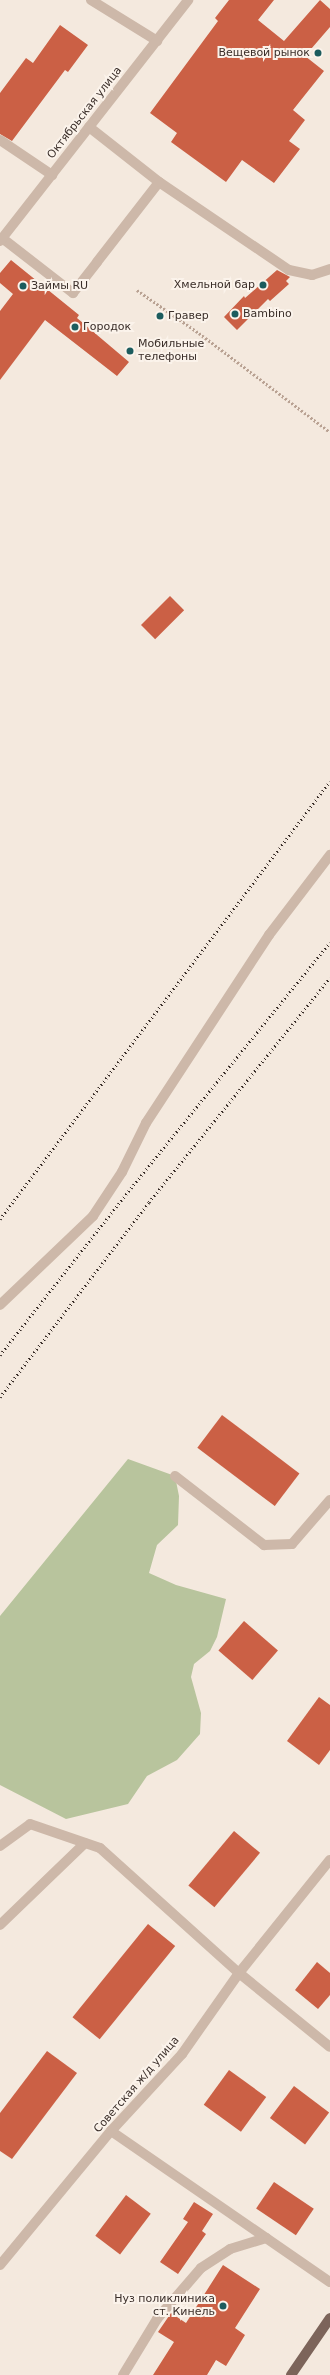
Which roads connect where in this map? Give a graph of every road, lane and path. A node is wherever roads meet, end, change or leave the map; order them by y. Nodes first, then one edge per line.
1 (91, 0) edge
2 (188, 0) edge
3 (156, 41) junction
4 (89, 127) junction
5 (0, 140) edge
6 (52, 175) junction
7 (159, 182) junction
8 (1, 239) edge
9 (330, 269) edge
10 (137, 290) dead end
11 (330, 432) edge
12 (330, 855) edge
13 (0, 1305) edge
14 (175, 1476) dead end
15 (330, 1500) edge
16 (85, 1842) junction
17 (0, 1846) edge
18 (330, 1860) edge
19 (0, 1925) edge
20 (239, 1973) junction
21 (330, 2047) edge
22 (112, 2131) junction
23 (266, 2238) junction
24 (0, 2265) edge
25 (330, 2282) edge
26 (330, 2318) edge
27 (123, 2375) edge
28 (291, 2375) edge

1 - 3 street
2 - 3 street, Октябрьская улица
3 - 4 street, Октябрьская улица
4 - 6 street, Октябрьская улица
4 - 7 street
5 - 6 street
6 - 8 street, Октябрьская улица
7 - 8 street
7 - 9 street
10 - 11 path
12 - 13 street
14 - 15 street
16 - 17 street
16 - 19 street
16 - 20 street
18 - 20 street, Советская ж/д улица
20 - 21 street
20 - 22 street, Советская ж/д улица
22 - 23 street
22 - 24 street, Советская ж/д улица
23 - 25 street
23 - 27 street
26 - 28 main road

